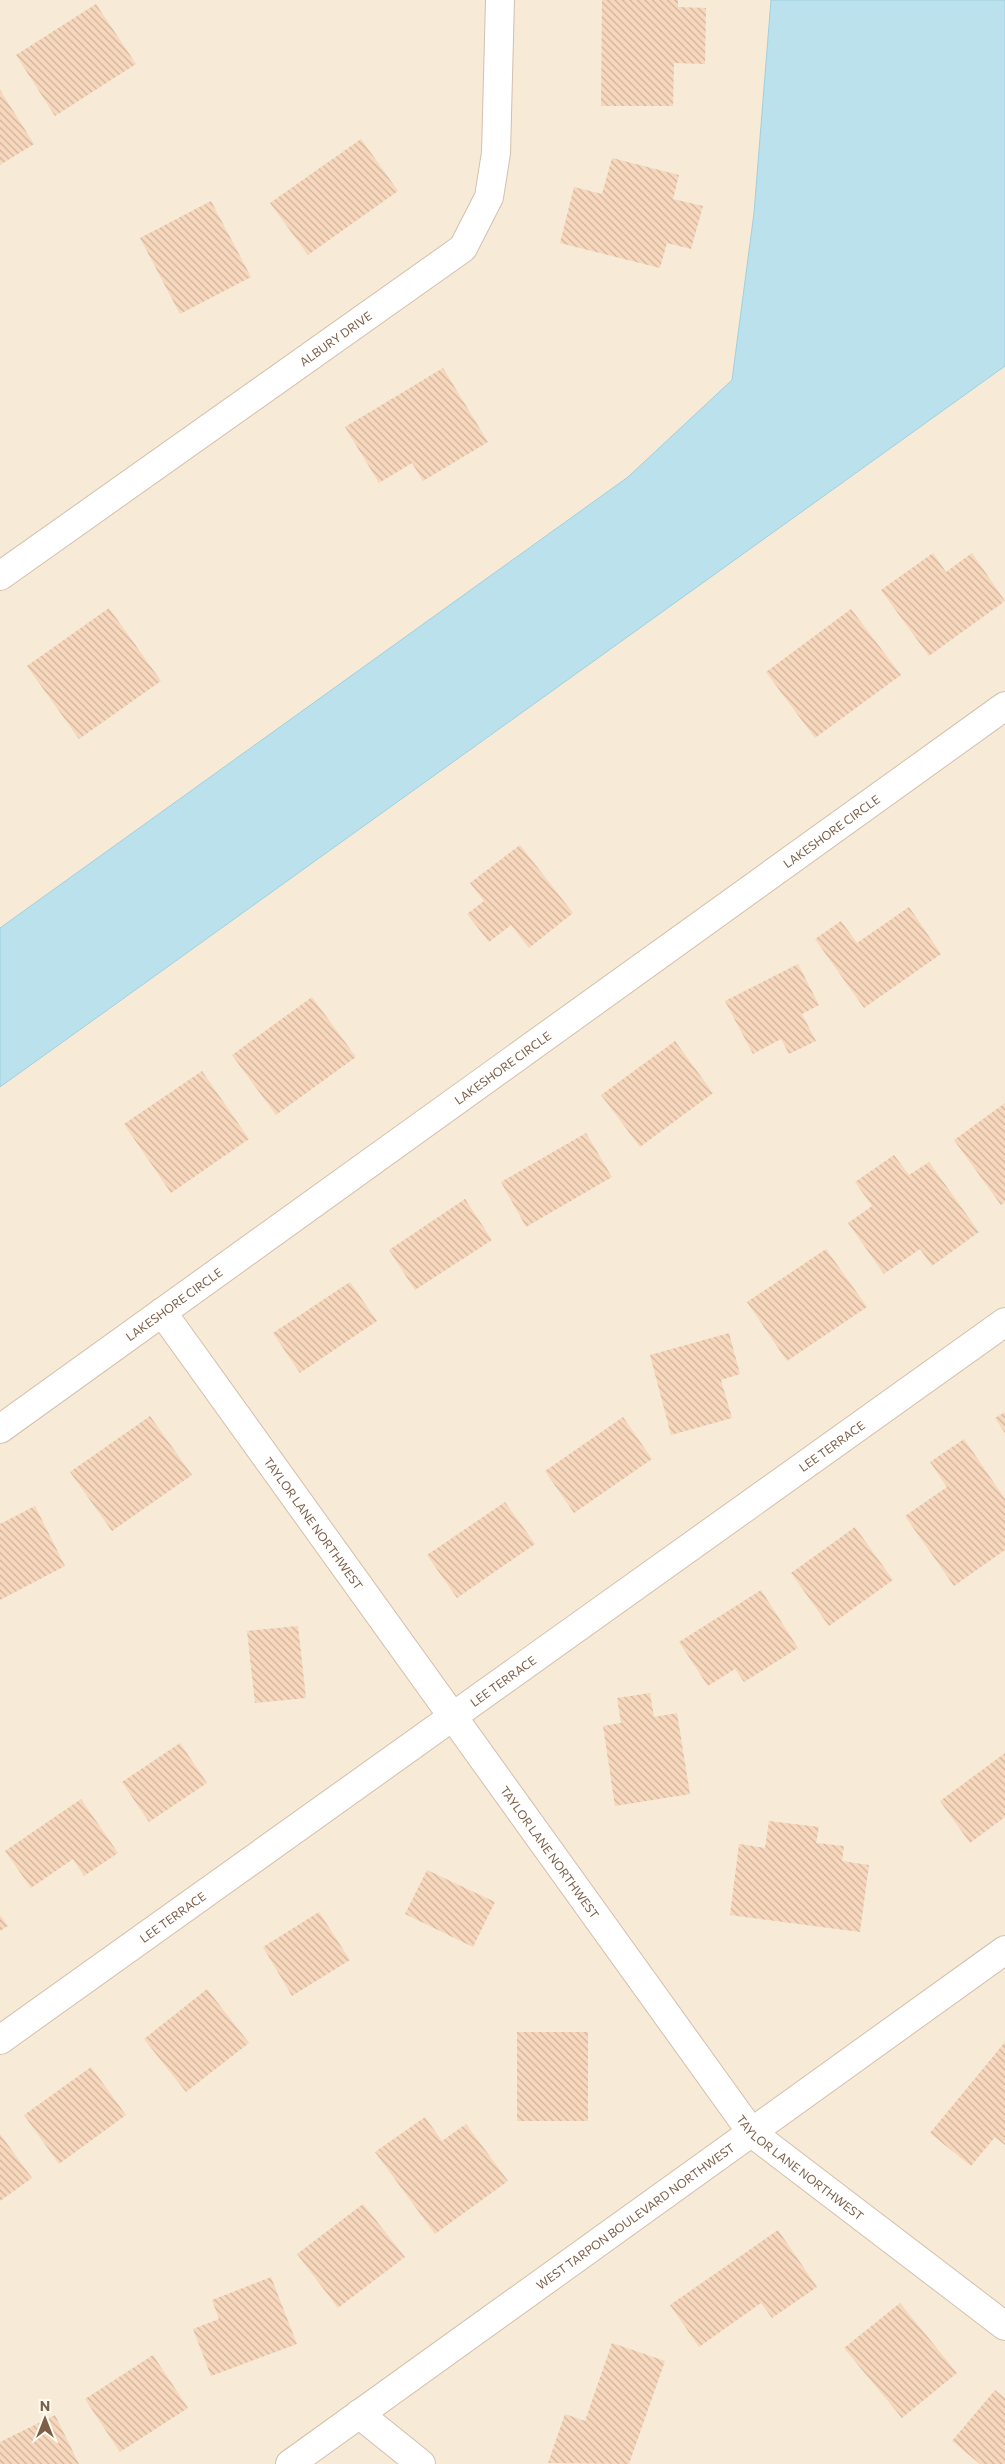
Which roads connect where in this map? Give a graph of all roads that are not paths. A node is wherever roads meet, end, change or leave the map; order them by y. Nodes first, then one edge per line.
1 (500, 0) edge
2 (0, 576) edge
3 (1005, 706) edge
4 (162, 1312) junction
5 (1005, 1322) edge
6 (0, 1429) edge
7 (452, 1716) junction
8 (1005, 1950) edge
9 (0, 2040) edge
10 (752, 2133) junction
11 (1005, 2326) edge
12 (359, 2414) junction
13 (290, 2464) edge
14 (421, 2464) edge

1 - 2 street, ALBURY DRIVE
3 - 4 street, LAKESHORE CIRCLE
4 - 6 street, LAKESHORE CIRCLE
4 - 7 street, TAYLOR LANE NORTHWEST
5 - 7 street, LEE TERRACE
7 - 9 street, LEE TERRACE
7 - 10 street, TAYLOR LANE NORTHWEST
8 - 10 street, WEST TARPON BOULEVARD NORTHWEST
10 - 11 street, TAYLOR LANE NORTHWEST
10 - 12 street, WEST TARPON BOULEVARD NORTHWEST
12 - 13 street, WEST TARPON BOULEVARD NORTHWEST
12 - 14 street

